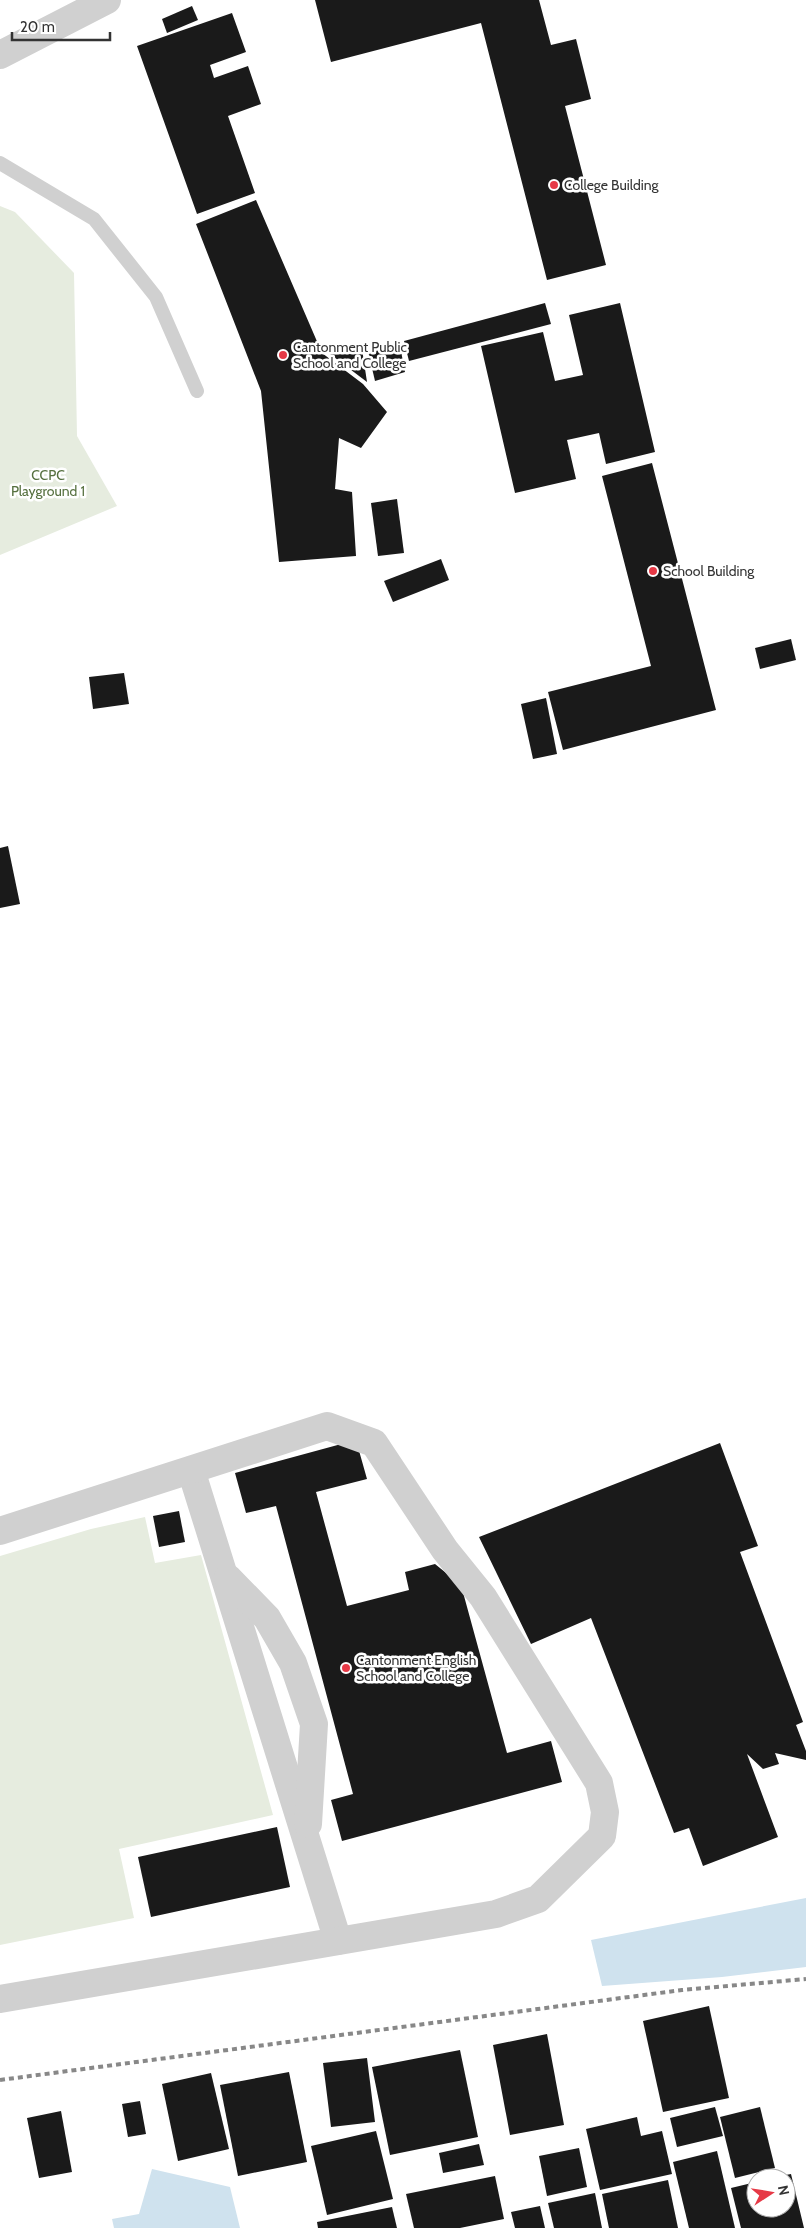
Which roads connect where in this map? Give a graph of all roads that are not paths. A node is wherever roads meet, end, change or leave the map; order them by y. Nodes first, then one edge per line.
1 (107, 0) edge
2 (0, 55) edge
3 (0, 163) edge
4 (197, 391) dead end
5 (191, 1470) junction
6 (0, 1531) edge
7 (224, 1573) junction
8 (307, 1842) junction
9 (338, 1941) junction
10 (0, 1999) edge

1 - 2 street
3 - 4 lane
5 - 6 street
5 - 7 street
5 - 9 street
7 - 8 street
7 - 8 street
8 - 9 street
9 - 10 street

